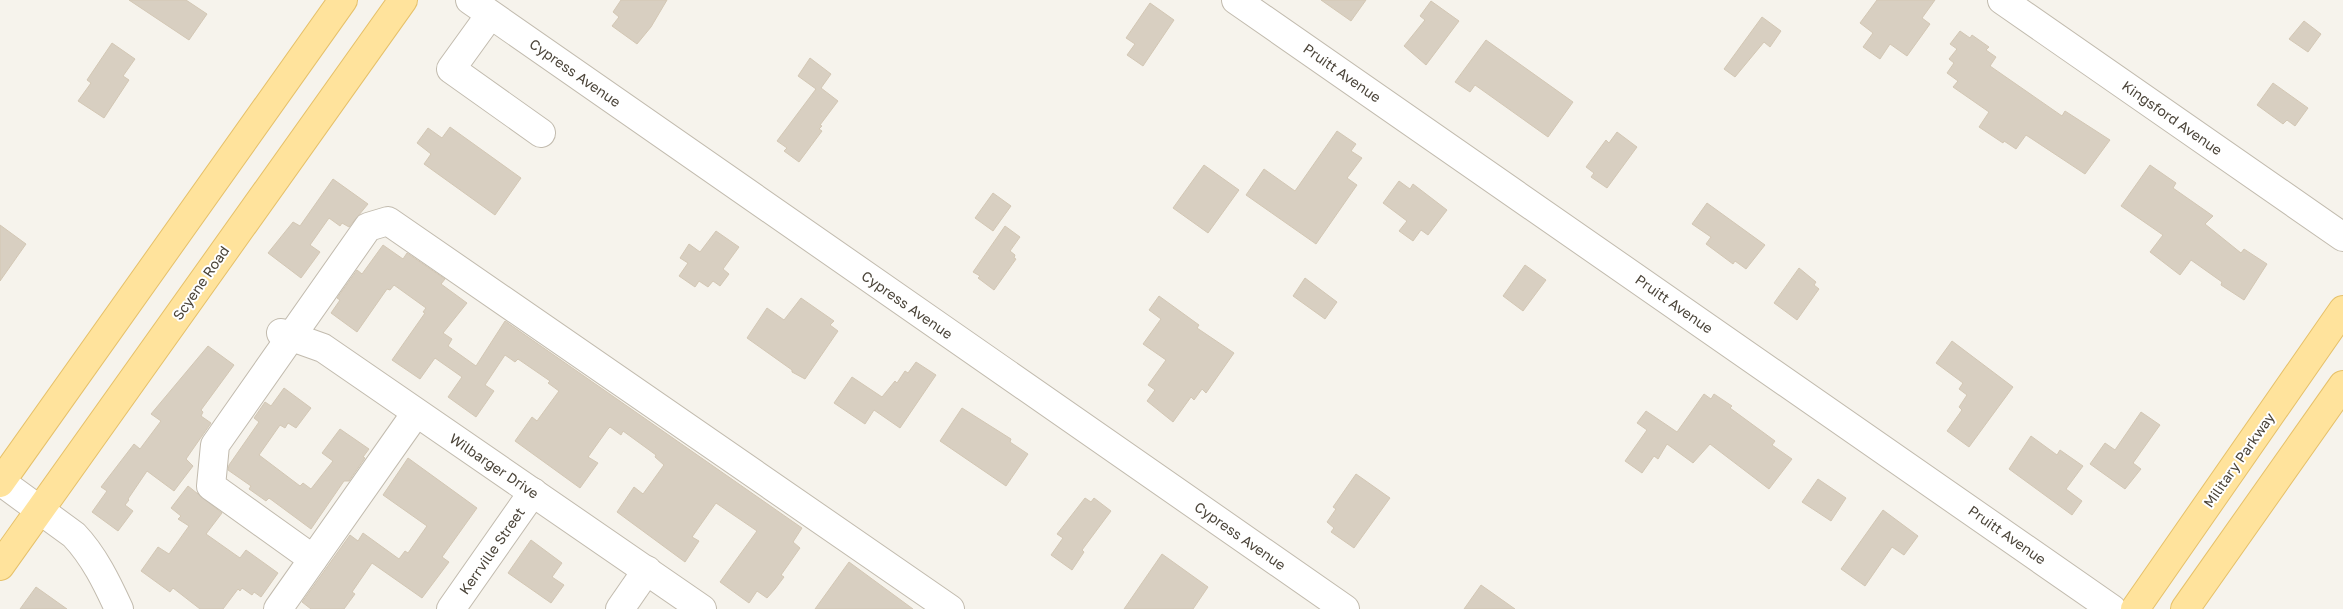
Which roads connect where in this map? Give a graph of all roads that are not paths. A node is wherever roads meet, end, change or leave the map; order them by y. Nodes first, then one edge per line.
1 (342, 0) edge
2 (403, 0) edge
3 (1236, 0) edge
4 (2002, 0) edge
5 (480, 7) edge
6 (541, 133) dead end
7 (2343, 236) edge
8 (2343, 310) edge
9 (285, 335) junction
10 (2343, 385) edge
11 (416, 413) junction
12 (0, 482) edge
13 (533, 492) junction
14 (40, 511) junction
15 (313, 559) junction
16 (0, 566) edge
17 (647, 570) junction
18 (110, 604) edge
19 (278, 609) edge
20 (451, 609) edge
21 (620, 609) edge
22 (702, 609) edge
23 (950, 609) edge
24 (1344, 609) edge
25 (2112, 609) edge
26 (2135, 609) edge
27 (2185, 609) edge

1 - 12 main road
2 - 14 main road, Scyene Road
3 - 25 street, Pruitt Avenue
4 - 7 street, Kingsford Avenue
5 - 6 street
5 - 24 street, Cypress Avenue
8 - 26 main road, Military Parkway
9 - 11 street, Wilbarger Drive
9 - 15 street
9 - 23 street
10 - 27 main road
11 - 13 street, Wilbarger Drive
11 - 15 street
12 - 14 street
13 - 17 street, Wilbarger Drive
13 - 20 street, Kerrville Street
14 - 16 main road, Scyene Road
14 - 18 street
15 - 19 street
17 - 21 street
17 - 22 street, Wilbarger Drive

